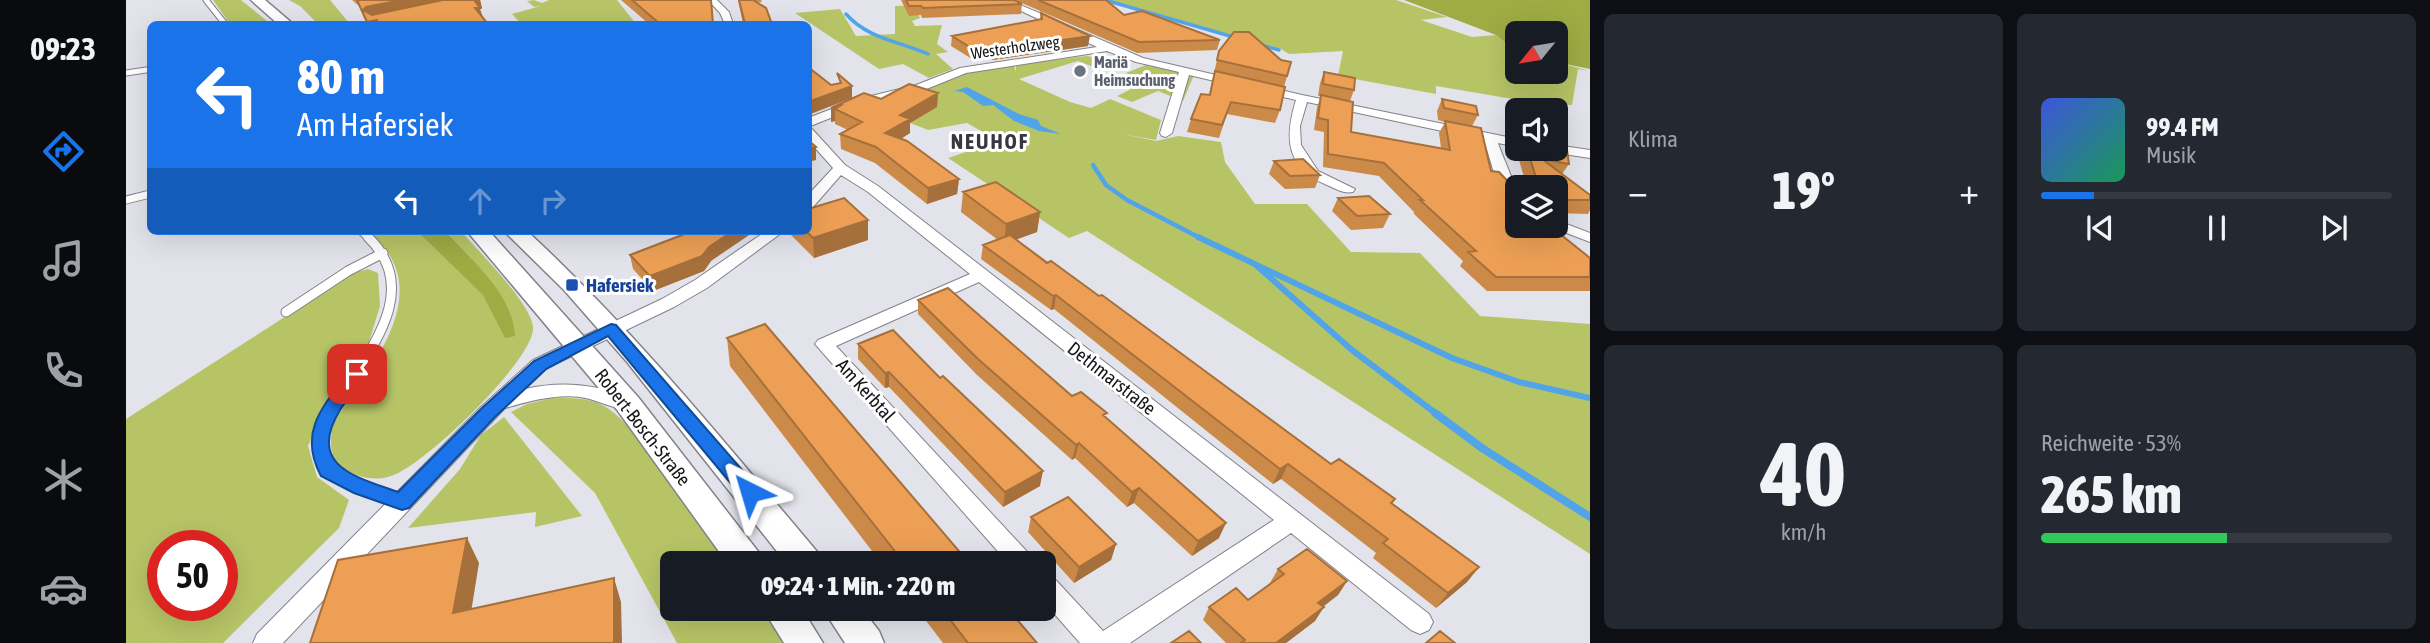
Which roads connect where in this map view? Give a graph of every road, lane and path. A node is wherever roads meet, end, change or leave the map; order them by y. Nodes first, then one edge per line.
1 (206, 0) edge
2 (257, 0) edge
3 (712, 0) edge
4 (1002, 0) edge
5 (223, 21) edge
6 (282, 21) edge
7 (728, 21) edge
8 (1108, 48) junction
9 (147, 69) edge
10 (1185, 71) junction
11 (126, 73) edge
12 (1302, 98) junction
13 (812, 121) edge
14 (1166, 133) dead end
15 (812, 136) edge
16 (1490, 138) junction
17 (1505, 141) edge
18 (1568, 151) edge
19 (1590, 155) edge
20 (840, 167) junction
21 (1505, 182) edge
22 (1348, 190) dead end
23 (147, 195) edge
24 (812, 199) edge
25 (126, 200) edge
26 (1568, 229) edge
27 (364, 235) edge
28 (481, 235) edge
29 (519, 235) edge
30 (770, 235) edge
31 (1589, 238) edge
32 (383, 253) junction
33 (981, 275) junction
34 (286, 312) dead end
35 (611, 329) junction
36 (577, 345) junction
37 (498, 403) junction
38 (628, 404) junction
39 (402, 502) junction
40 (1292, 520) junction
41 (738, 551) edge
42 (796, 551) edge
43 (1012, 551) edge
44 (1056, 598) edge
45 (789, 621) edge
46 (850, 621) edge
47 (1420, 622) dead end
48 (266, 643) edge
49 (805, 643) edge
50 (866, 643) edge
51 (1097, 643) edge
52 (1108, 643) edge

1 - 5 lane
2 - 6 main road
3 - 7 street
4 - 8 street
8 - 10 street
8 - 13 street, Westerholzweg
9 - 11 lane
10 - 12 street
10 - 14 street
12 - 16 street
12 - 22 street
15 - 20 street, Dethmarstraße
16 - 17 street
16 - 21 street
18 - 19 street
20 - 24 street
20 - 33 street, Dethmarstraße
23 - 25 lane
26 - 31 street
27 - 32 lane
28 - 36 main road, Robert-Bosch-Straße
29 - 35 main road, Robert-Bosch-Straße
30 - 35 street
32 - 34 lane
32 - 39 lane
33 - 40 street, Dethmarstraße
33 - 43 street, Am Kerbtal
35 - 36 street
35 - 42 main road, Robert-Bosch-Straße
36 - 37 street
36 - 38 main road, Robert-Bosch-Straße
37 - 38 street
37 - 39 street
38 - 41 main road, Robert-Bosch-Straße
39 - 48 street
40 - 47 street, Dethmarstraße
40 - 52 street
44 - 51 street
45 - 49 main road
46 - 50 main road

